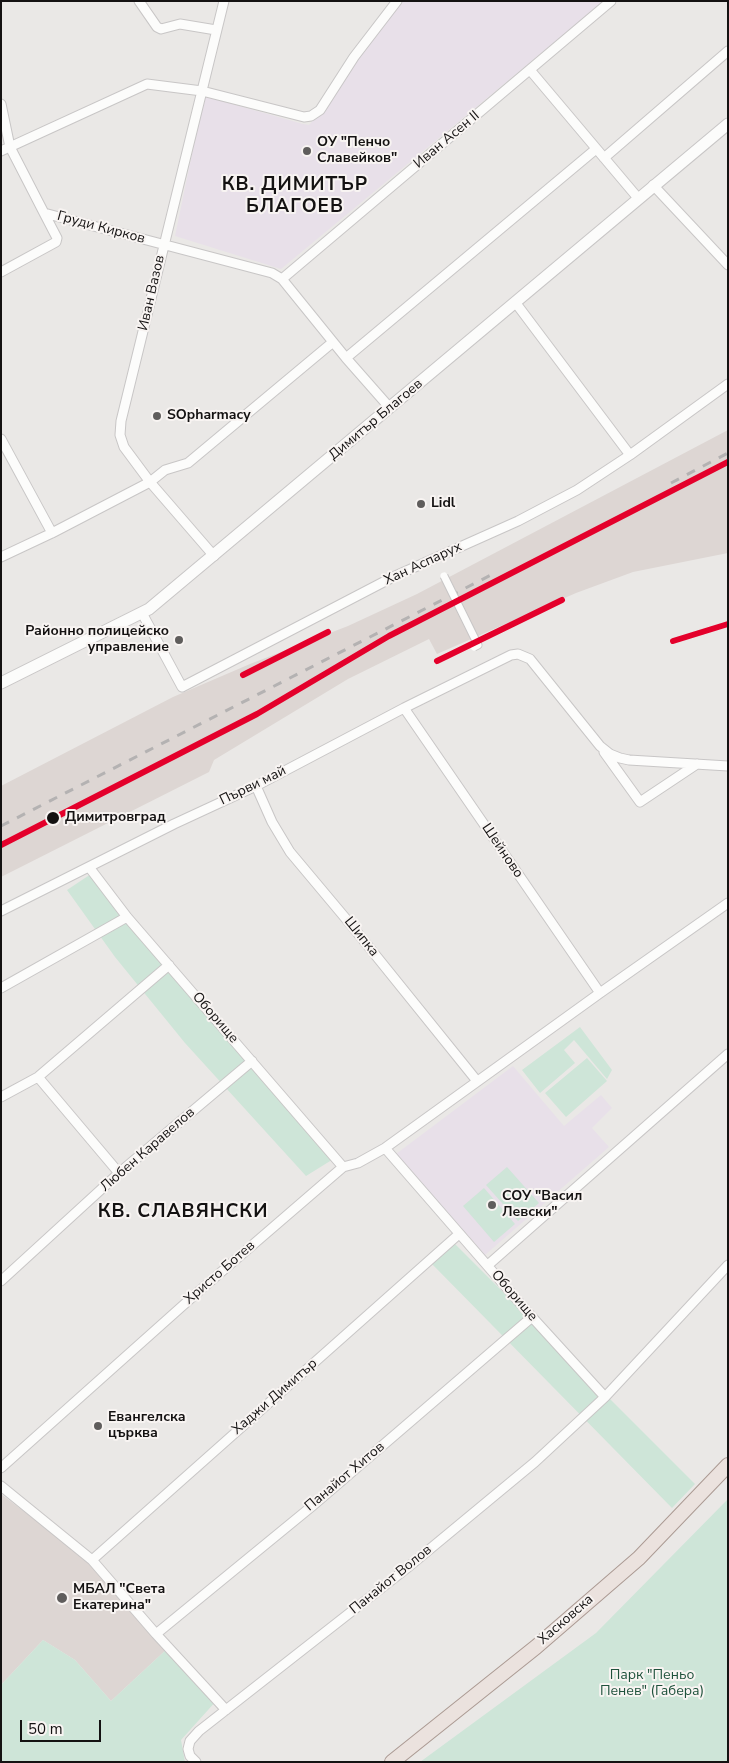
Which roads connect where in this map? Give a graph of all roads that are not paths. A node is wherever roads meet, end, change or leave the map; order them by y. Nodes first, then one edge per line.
1 (139, 1) edge
2 (224, 1) edge
3 (397, 1) edge
4 (611, 1) edge
5 (216, 30) junction
6 (728, 51) edge
7 (530, 70) junction
8 (202, 91) junction
9 (1, 104) edge
10 (728, 124) edge
11 (6, 149) edge
12 (596, 149) junction
13 (604, 158) junction
14 (654, 185) junction
15 (638, 198) junction
16 (44, 213) junction
17 (164, 244) junction
18 (728, 265) edge
19 (1, 272) edge
20 (282, 279) junction
21 (515, 302) junction
22 (333, 342) junction
23 (346, 358) junction
24 (728, 384) edge
25 (390, 408) junction
26 (1, 439) edge
27 (630, 455) junction
28 (150, 482) junction
29 (52, 533) junction
30 (214, 556) junction
31 (1, 557) edge
32 (444, 576) dead end
33 (142, 613) junction
34 (474, 647) dead end
35 (1, 683) edge
36 (404, 708) junction
37 (600, 746) junction
38 (697, 764) junction
39 (728, 766) edge
40 (256, 786) junction
41 (89, 867) junction
42 (728, 903) edge
43 (1, 911) edge
44 (126, 917) junction
45 (168, 965) junction
46 (1, 988) edge
47 (600, 993) junction
48 (728, 1054) edge
49 (252, 1060) junction
50 (38, 1077) junction
51 (477, 1081) junction
52 (1, 1097) edge
53 (386, 1148) junction
54 (344, 1167) junction
55 (119, 1173) junction
56 (459, 1234) junction
57 (488, 1265) junction
58 (728, 1265) edge
59 (1, 1281) edge
60 (532, 1317) junction
61 (605, 1397) junction
62 (728, 1465) edge
63 (1, 1468) edge
64 (1, 1486) edge
65 (92, 1560) junction
66 (156, 1634) junction
67 (226, 1710) junction
68 (196, 1762) edge
69 (392, 1762) edge

1 - 5 street
2 - 5 street, Иван Вазов
3 - 8 street
4 - 7 street, Иван Асен II
5 - 8 street, Иван Вазов
6 - 13 street
7 - 12 street
7 - 20 street, Иван Асен II
8 - 11 street
8 - 17 street, Иван Вазов
9 - 11 street, Груди Кирков
10 - 14 street, Димитър Благоев
11 - 16 street, Груди Кирков
12 - 13 street
12 - 23 street
13 - 15 street
14 - 15 street, Димитър Благоев
14 - 18 street
15 - 21 street, Димитър Благоев
16 - 17 street, Груди Кирков
16 - 19 street
17 - 20 street, Груди Кирков
17 - 28 street, Иван Вазов
20 - 22 street, Груди Кирков
21 - 25 street, Димитър Благоев
21 - 27 street
22 - 23 street, Груди Кирков
22 - 28 street
23 - 25 street, Груди Кирков
24 - 27 street, Хан Аспарух
25 - 30 street, Димитър Благоев
26 - 29 street
27 - 33 street, Хан Аспарух
28 - 29 street
28 - 30 street, Иван Вазов
29 - 31 street
30 - 33 street, Димитър Благоев
32 - 34 street, bridge
33 - 35 street, Димитър Благоев
36 - 37 street, Първи май
36 - 40 street, Първи май
36 - 47 street, Шейново
37 - 38 street
37 - 38 street
38 - 39 street
40 - 41 street, Първи май
40 - 51 street, Шипка
41 - 43 street, Първи май
41 - 44 street, Оборище
42 - 47 street, Христо Ботев
44 - 45 street, Оборище
44 - 46 street
45 - 49 street, Оборище
45 - 50 street
47 - 51 street, Христо Ботев
48 - 57 street
49 - 54 street, Оборище
49 - 55 street, Любен Каравелов
50 - 52 street
50 - 55 street
51 - 53 street, Христо Ботев
53 - 54 street, Христо Ботев
53 - 56 street, Оборище
54 - 63 street, Христо Ботев
55 - 59 street, Любен Каравелов
56 - 57 street, Оборище
56 - 65 street, Хаджи Димитър
57 - 60 street, Оборище
58 - 61 street, Панайот Волов
60 - 61 street, Оборище
60 - 66 street, Панайот Хитов
61 - 67 street, Панайот Волов
62 - 69 main road, Хасковска
64 - 65 street
65 - 66 street
66 - 67 street
67 - 68 street, Панайот Волов

